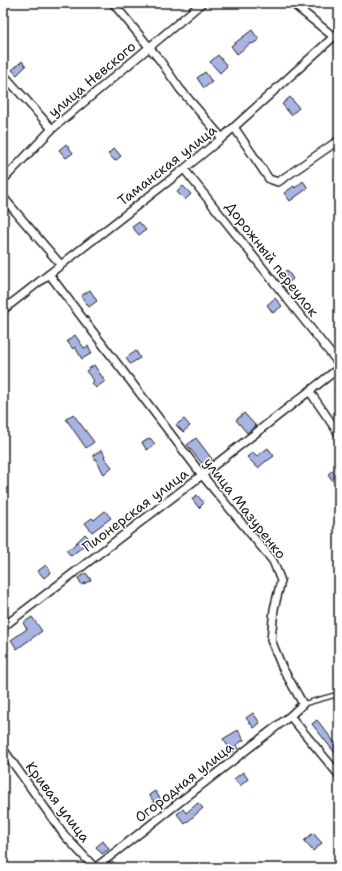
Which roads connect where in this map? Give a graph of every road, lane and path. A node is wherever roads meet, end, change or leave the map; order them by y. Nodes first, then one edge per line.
1 (113, 3) edge
2 (202, 3) edge
3 (292, 3) edge
4 (336, 34) edge
5 (149, 48) junction
6 (3, 74) edge
7 (234, 128) junction
8 (52, 129) junction
9 (222, 138) junction
10 (339, 140) edge
11 (184, 169) junction
12 (3, 180) edge
13 (3, 197) edge
14 (61, 265) junction
15 (49, 274) junction
16 (3, 310) edge
17 (339, 364) edge
18 (339, 368) edge
19 (310, 392) junction
20 (339, 434) edge
21 (202, 475) junction
22 (3, 627) edge
23 (339, 694) edge
24 (303, 704) junction
25 (290, 716) junction
26 (3, 749) edge
27 (339, 774) edge
28 (95, 868) edge

1 - 5 street
2 - 5 street, улица Невского
3 - 4 street
4 - 7 street, Таманская улица
5 - 8 street, улица Невского
5 - 9 street
6 - 8 street
7 - 9 street, Таманская улица
7 - 10 street
8 - 12 street, улица Невского
9 - 11 street, Таманская улица
11 - 14 street, Таманская улица
11 - 17 street, Дорожный переулок
13 - 14 street
14 - 15 street, Таманская улица
15 - 16 street, Таманская улица
15 - 21 street, улица Мазуренко
18 - 19 street, Пионерская улица
19 - 20 street
19 - 21 street, Пионерская улица
21 - 22 street, Пионерская улица
21 - 24 street, улица Мазуренко
23 - 24 lane
24 - 25 street
25 - 27 street
25 - 28 street, Огородная улица
26 - 28 street, Кривая улица

